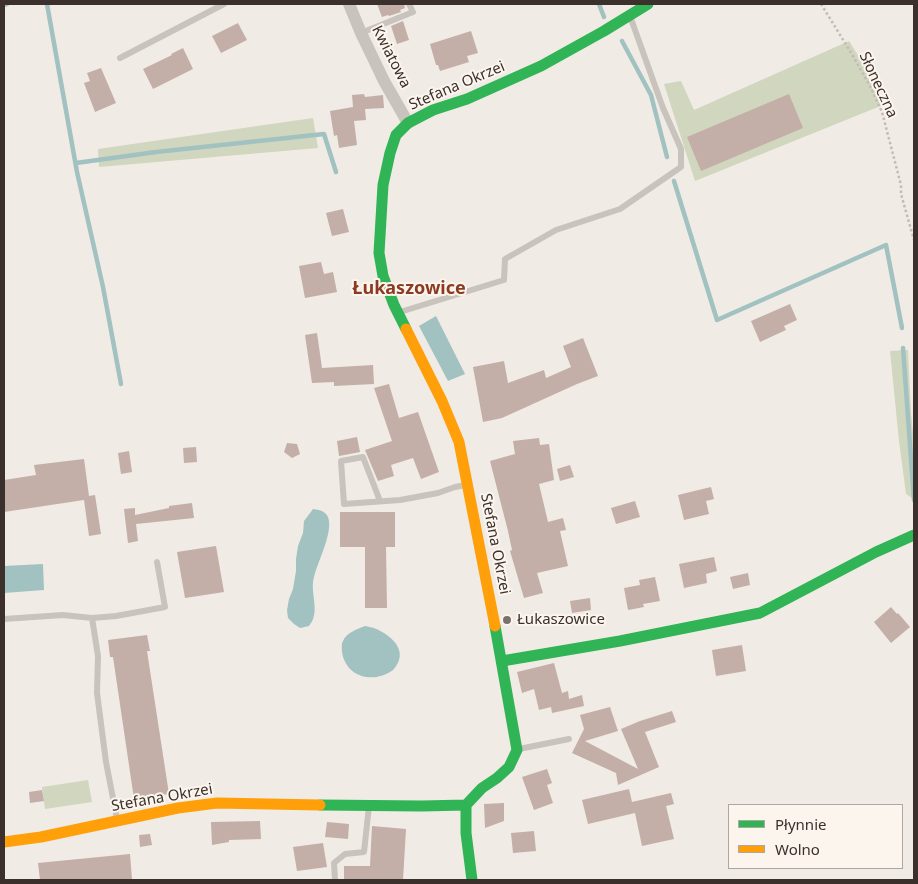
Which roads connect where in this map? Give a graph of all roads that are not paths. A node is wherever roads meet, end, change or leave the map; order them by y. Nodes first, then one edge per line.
1 (224, 4) edge
2 (349, 4) edge
3 (409, 4) edge
4 (648, 4) edge
5 (627, 9) edge
6 (361, 33) junction
7 (120, 58) dead end
8 (408, 123) junction
9 (398, 313) junction
10 (468, 484) junction
11 (380, 502) junction
12 (914, 535) edge
13 (157, 562) dead end
14 (92, 618) junction
15 (4, 619) edge
16 (502, 661) junction
17 (569, 739) dead end
18 (517, 750) junction
19 (369, 805) junction
20 (466, 805) junction
21 (117, 820) junction
22 (4, 842) edge
23 (335, 880) edge
24 (472, 880) edge

1 - 7 lane
2 - 6 street, Kwiatowa
3 - 6 lane
4 - 5 street, Stefana Okrzei
5 - 8 street, Stefana Okrzei
5 - 9 lane
6 - 8 street, Kwiatowa
8 - 9 street, Stefana Okrzei
9 - 10 street, Stefana Okrzei
10 - 11 lane
10 - 16 street, Stefana Okrzei
11 - 11 lane
12 - 16 street
13 - 14 lane
14 - 15 lane
14 - 21 lane
16 - 18 street, Stefana Okrzei
17 - 18 lane
18 - 20 street
19 - 20 street, Stefana Okrzei
19 - 21 street, Stefana Okrzei
19 - 23 lane
20 - 24 street
21 - 22 street, Stefana Okrzei

